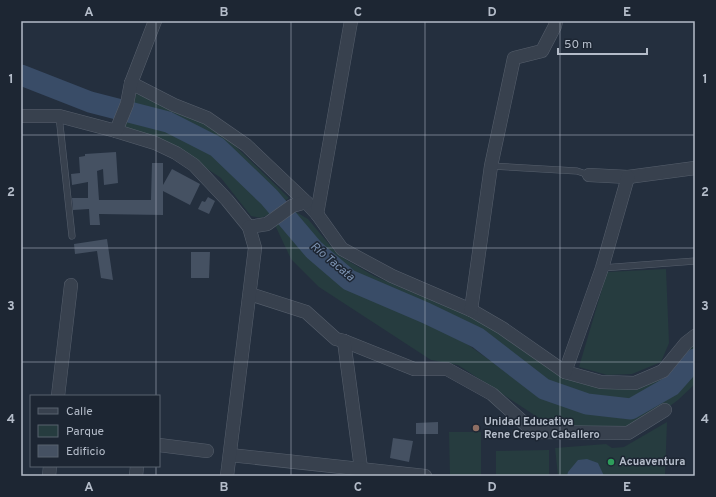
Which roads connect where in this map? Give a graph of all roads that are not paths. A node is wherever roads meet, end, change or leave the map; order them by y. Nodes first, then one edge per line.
1 (155, 21) edge
2 (351, 21) edge
3 (556, 21) edge
4 (131, 83) junction
5 (21, 116) edge
6 (59, 116) junction
7 (119, 126) junction
8 (491, 166) junction
9 (695, 168) edge
10 (589, 175) joint
11 (628, 177) junction
12 (306, 202) junction
13 (317, 214) junction
14 (249, 226) junction
15 (72, 236) dead end
16 (695, 261) edge
17 (602, 268) junction
18 (71, 285) dead end
19 (250, 294) junction
20 (471, 310) junction
21 (695, 336) edge
22 (344, 342) junction
23 (565, 372) junction
24 (58, 395) edge
25 (665, 410) dead end
26 (160, 445) edge
27 (207, 451) dead end
28 (230, 455) junction
29 (362, 472) edge
30 (228, 476) edge
31 (425, 476) edge

1 - 4 street
2 - 13 street
3 - 8 street
4 - 7 street
4 - 12 street
5 - 6 street
6 - 7 street
6 - 15 lane
7 - 14 street
8 - 10 lane
8 - 20 street
9 - 11 street
10 - 11 street
11 - 17 street
12 - 13 street
12 - 14 street
13 - 20 street
14 - 19 street
16 - 17 lane
17 - 23 street
18 - 24 street
19 - 22 street
19 - 28 street
20 - 23 street
21 - 23 street
22 - 25 street
22 - 29 street
26 - 27 street
28 - 29 street
28 - 30 street
29 - 31 street

